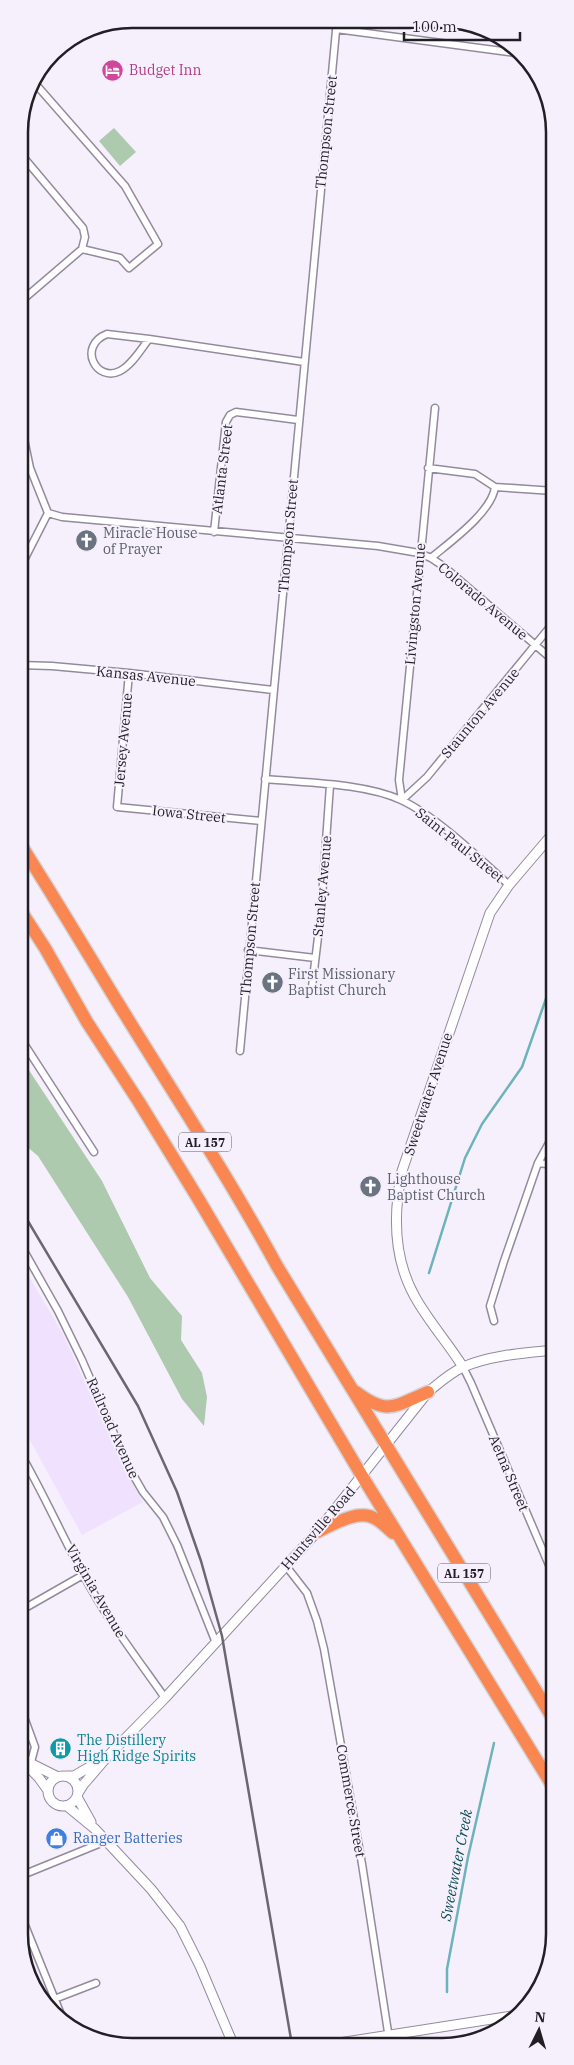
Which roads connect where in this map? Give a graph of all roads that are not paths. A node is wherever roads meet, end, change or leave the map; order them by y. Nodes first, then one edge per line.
1 (336, 30) joint
2 (508, 51) edge
3 (37, 86) edge
4 (28, 163) edge
5 (82, 249) junction
6 (28, 295) edge
7 (149, 339) junction
8 (304, 362) junction
9 (435, 408) dead end
10 (298, 420) junction
11 (28, 458) edge
12 (428, 468) junction
13 (495, 486) junction
14 (546, 490) edge
15 (48, 513) junction
16 (214, 532) junction
17 (288, 538) junction
18 (28, 552) edge
19 (419, 553) junction
20 (431, 558) junction
21 (546, 633) edge
22 (536, 646) junction
23 (546, 654) edge
24 (28, 665) edge
25 (129, 673) junction
26 (273, 690) junction
27 (265, 780) junction
28 (330, 785) junction
29 (402, 800) junction
30 (117, 807) joint
31 (261, 822) junction
32 (546, 841) edge
33 (28, 856) edge
34 (510, 885) junction
35 (28, 922) edge
36 (248, 950) junction
37 (316, 958) junction
38 (312, 987) dead end
39 (28, 1050) edge
40 (240, 1051) dead end
41 (546, 1148) edge
42 (94, 1152) dead end
43 (538, 1163) junction
44 (546, 1164) edge
45 (28, 1257) edge
46 (494, 1320) dead end
47 (546, 1351) edge
48 (463, 1367) junction
49 (350, 1387) junction
50 (428, 1392) junction
51 (385, 1445) junction
52 (28, 1467) edge
53 (362, 1476) junction
54 (317, 1532) junction
55 (402, 1540) junction
56 (546, 1558) edge
57 (286, 1566) junction
58 (83, 1575) junction
59 (28, 1606) edge
60 (216, 1643) junction
61 (165, 1698) junction
62 (546, 1707) edge
63 (28, 1728) edge
64 (28, 1755) edge
65 (107, 1757) junction
66 (28, 1762) edge
67 (28, 1765) edge
68 (546, 1775) edge
69 (62, 1776) junction
70 (47, 1789) junction
71 (78, 1795) junction
72 (67, 1806) junction
73 (95, 1829) junction
74 (106, 1841) junction
75 (28, 1873) edge
76 (28, 1933) edge
77 (96, 1983) dead end
78 (54, 1999) junction
79 (57, 2006) edge
80 (503, 2018) edge
81 (230, 2038) edge
82 (388, 2038) edge
83 (398, 2038) edge

1 - 2 street
1 - 8 street, Thompson Street
3 - 5 street
4 - 5 street
5 - 6 street
7 - 7 street
7 - 8 street
8 - 10 street, Thompson Street
9 - 12 street, Livingston Avenue
10 - 16 street, Atlanta Street
10 - 17 street, Thompson Street
11 - 15 street
12 - 13 street
12 - 19 street, Livingston Avenue
13 - 14 street
13 - 20 street
15 - 16 street, Colorado Avenue
15 - 18 street
16 - 17 street, Colorado Avenue
17 - 19 street, Colorado Avenue
17 - 26 street, Thompson Street
19 - 20 street, Colorado Avenue
19 - 29 street, Livingston Avenue
20 - 22 street, Colorado Avenue
21 - 22 street, Staunton Avenue
22 - 23 street, Colorado Avenue
22 - 29 street, Staunton Avenue
24 - 25 street, Kansas Avenue
25 - 26 street, Kansas Avenue
25 - 30 street, Jersey Avenue
26 - 27 street, Thompson Street
27 - 28 street, Saint Paul Street
27 - 31 street, Thompson Street
28 - 29 street, Saint Paul Street
28 - 37 street, Stanley Avenue
29 - 34 street, Saint Paul Street
30 - 31 street, Iowa Street
31 - 36 street, Thompson Street
32 - 34 main road, Sweetwater Avenue
33 - 49 highway, AL 157
34 - 48 main road, Sweetwater Avenue
35 - 53 highway, AL 157
36 - 37 street
36 - 40 street, Thompson Street
37 - 38 street, Stanley Avenue
39 - 42 street
41 - 43 street
43 - 44 street
43 - 46 street
45 - 60 street, Railroad Avenue
47 - 48 main road, Huntsville Road
48 - 50 main road, Huntsville Road
48 - 56 street, Aetna Street
49 - 50 highway
49 - 51 highway, AL 157
50 - 51 main road, Huntsville Road
51 - 53 main road, Huntsville Road
51 - 62 highway, AL 157
52 - 58 street, Virginia Avenue
53 - 54 main road, Huntsville Road
53 - 55 highway, AL 157
54 - 55 highway
54 - 57 main road, Huntsville Road
55 - 68 highway, AL 157
57 - 60 main road, Huntsville Road
57 - 82 street, Commerce Street
58 - 59 street
58 - 61 street, Virginia Avenue
60 - 61 main road, Huntsville Road
61 - 65 main road, Huntsville Road
63 - 64 street
65 - 69 main road, Huntsville Road
65 - 71 main road, Huntsville Road
66 - 69 main road
67 - 70 main road
69 - 70 main road
69 - 71 main road
70 - 72 main road
71 - 72 main road
71 - 73 main road
72 - 73 main road
73 - 74 main road
74 - 75 street
74 - 81 main road
76 - 78 street
77 - 78 street
78 - 79 street
80 - 83 main road

